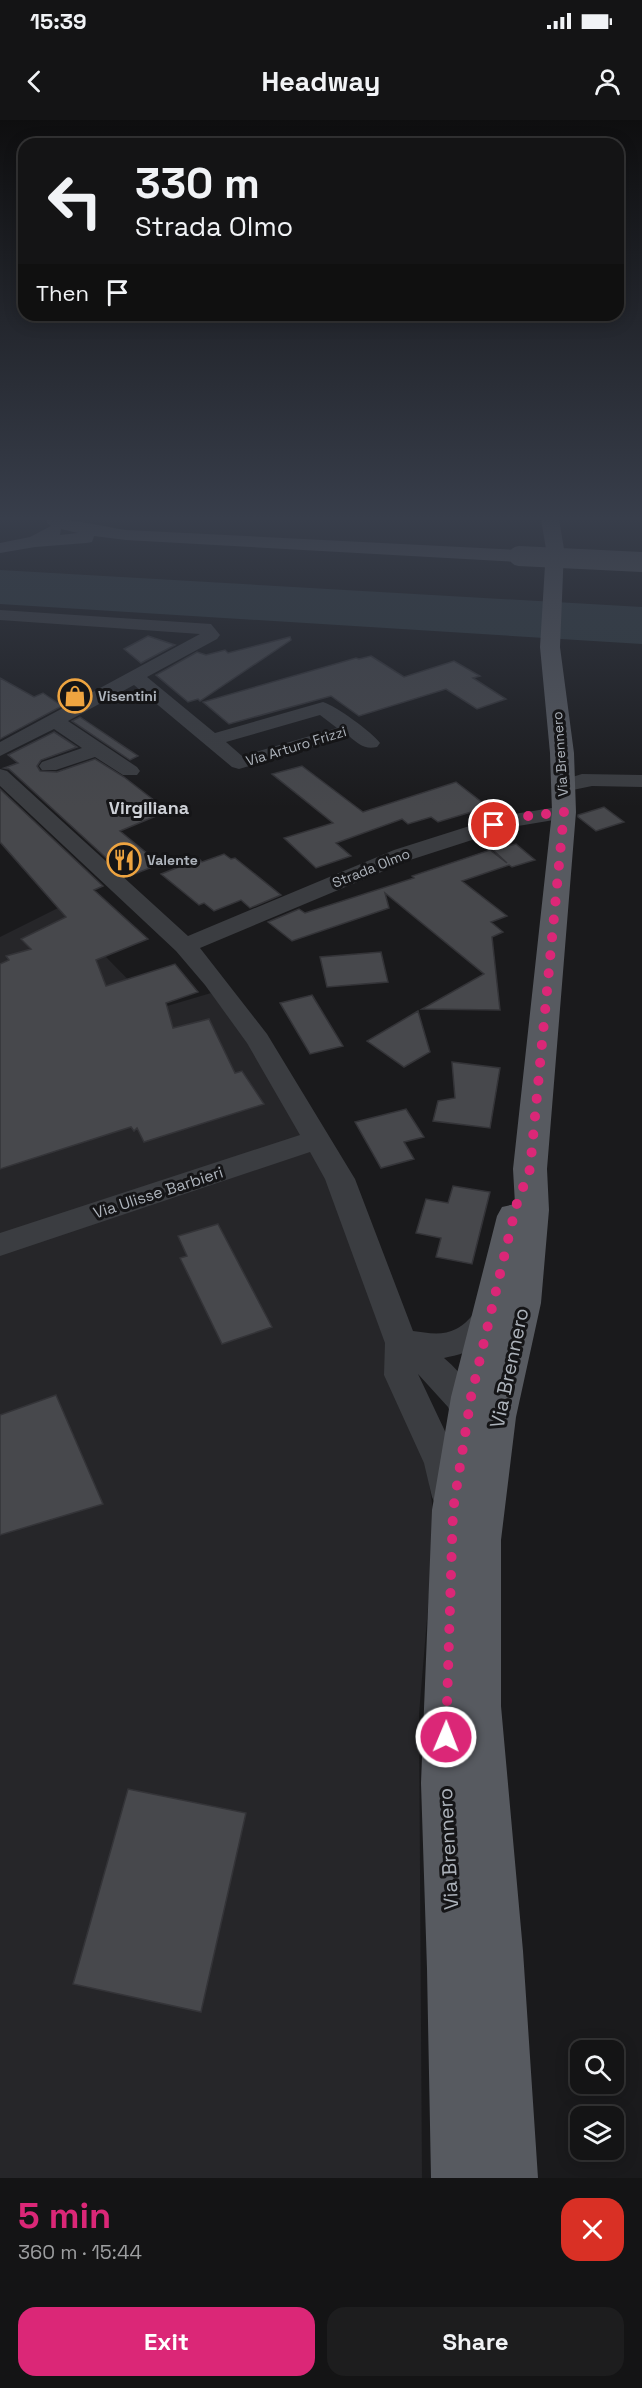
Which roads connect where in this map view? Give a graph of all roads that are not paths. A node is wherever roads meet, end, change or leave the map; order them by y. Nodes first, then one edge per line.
1 (0, 615) edge
2 (552, 615) edge
3 (136, 677) junction
4 (55, 720) junction
5 (353, 729) junction
6 (211, 740) junction
7 (370, 743) dead end
8 (97, 749) junction
9 (0, 750) edge
10 (49, 766) dead end
11 (130, 771) dead end
12 (0, 775) edge
13 (642, 782) edge
14 (564, 800) junction
15 (185, 946) junction
16 (316, 1139) junction
17 (530, 1169) junction
18 (0, 1245) edge
19 (490, 1318) junction
20 (401, 1343) junction
21 (409, 1393) junction
22 (485, 1402) junction
23 (453, 1510) junction
24 (460, 2178) edge
25 (509, 2178) edge

1 - 3 street
2 - 14 main road, Via Brennero
3 - 4 street
3 - 6 street, Via Arturo Frizzi
4 - 8 street
4 - 9 street
5 - 6 street, Via Arturo Frizzi
5 - 6 street, Via Arturo Frizzi
5 - 7 street, Via Arturo Frizzi
8 - 10 street
8 - 11 street
12 - 15 street
13 - 14 street
14 - 15 street, Strada Olmo
14 - 17 main road, Via Brennero
15 - 16 street
16 - 18 street, Via Ulisse Barbieri
16 - 20 street
17 - 19 main road, Via Brennero
17 - 22 main road, Via Brennero
19 - 20 street
19 - 22 main road, Via Brennero
20 - 21 street
20 - 22 street
21 - 22 street
21 - 23 street
22 - 23 main road, Via Brennero
22 - 25 main road, Via Brennero
23 - 24 main road, Via Brennero

